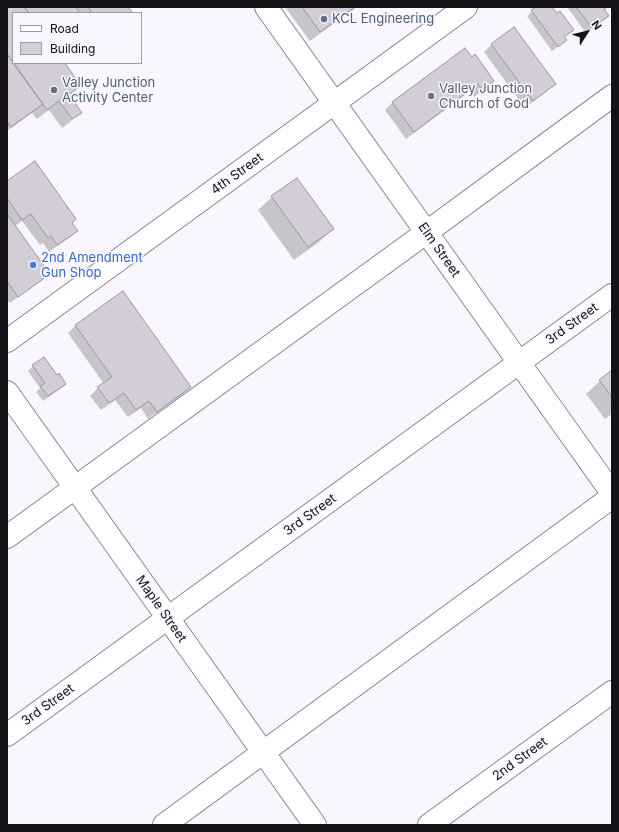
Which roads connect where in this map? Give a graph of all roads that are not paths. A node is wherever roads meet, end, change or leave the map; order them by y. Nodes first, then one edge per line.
1 (266, 7) edge
2 (466, 7) edge
3 (612, 96) edge
4 (334, 103) junction
5 (427, 232) junction
6 (612, 294) edge
7 (7, 341) edge
8 (519, 362) junction
9 (7, 392) edge
10 (75, 488) junction
11 (612, 493) edge
12 (612, 497) edge
13 (7, 537) edge
14 (168, 618) junction
15 (612, 692) edge
16 (7, 735) edge
17 (263, 753) junction
18 (164, 825) edge
19 (315, 825) edge
20 (429, 825) edge

1 - 4 street, Elm Street
2 - 4 street, 4th Street
3 - 5 street
4 - 5 street, Elm Street
4 - 7 street, 4th Street
5 - 8 street, Elm Street
5 - 10 street
6 - 8 street, 3rd Street
8 - 11 street, Elm Street
8 - 14 street, 3rd Street
9 - 10 street, Maple Street
10 - 13 street
10 - 14 street, Maple Street
12 - 17 street
14 - 16 street, 3rd Street
14 - 17 street, Maple Street
15 - 20 street, 2nd Street
17 - 18 street
17 - 19 street, Maple Street

